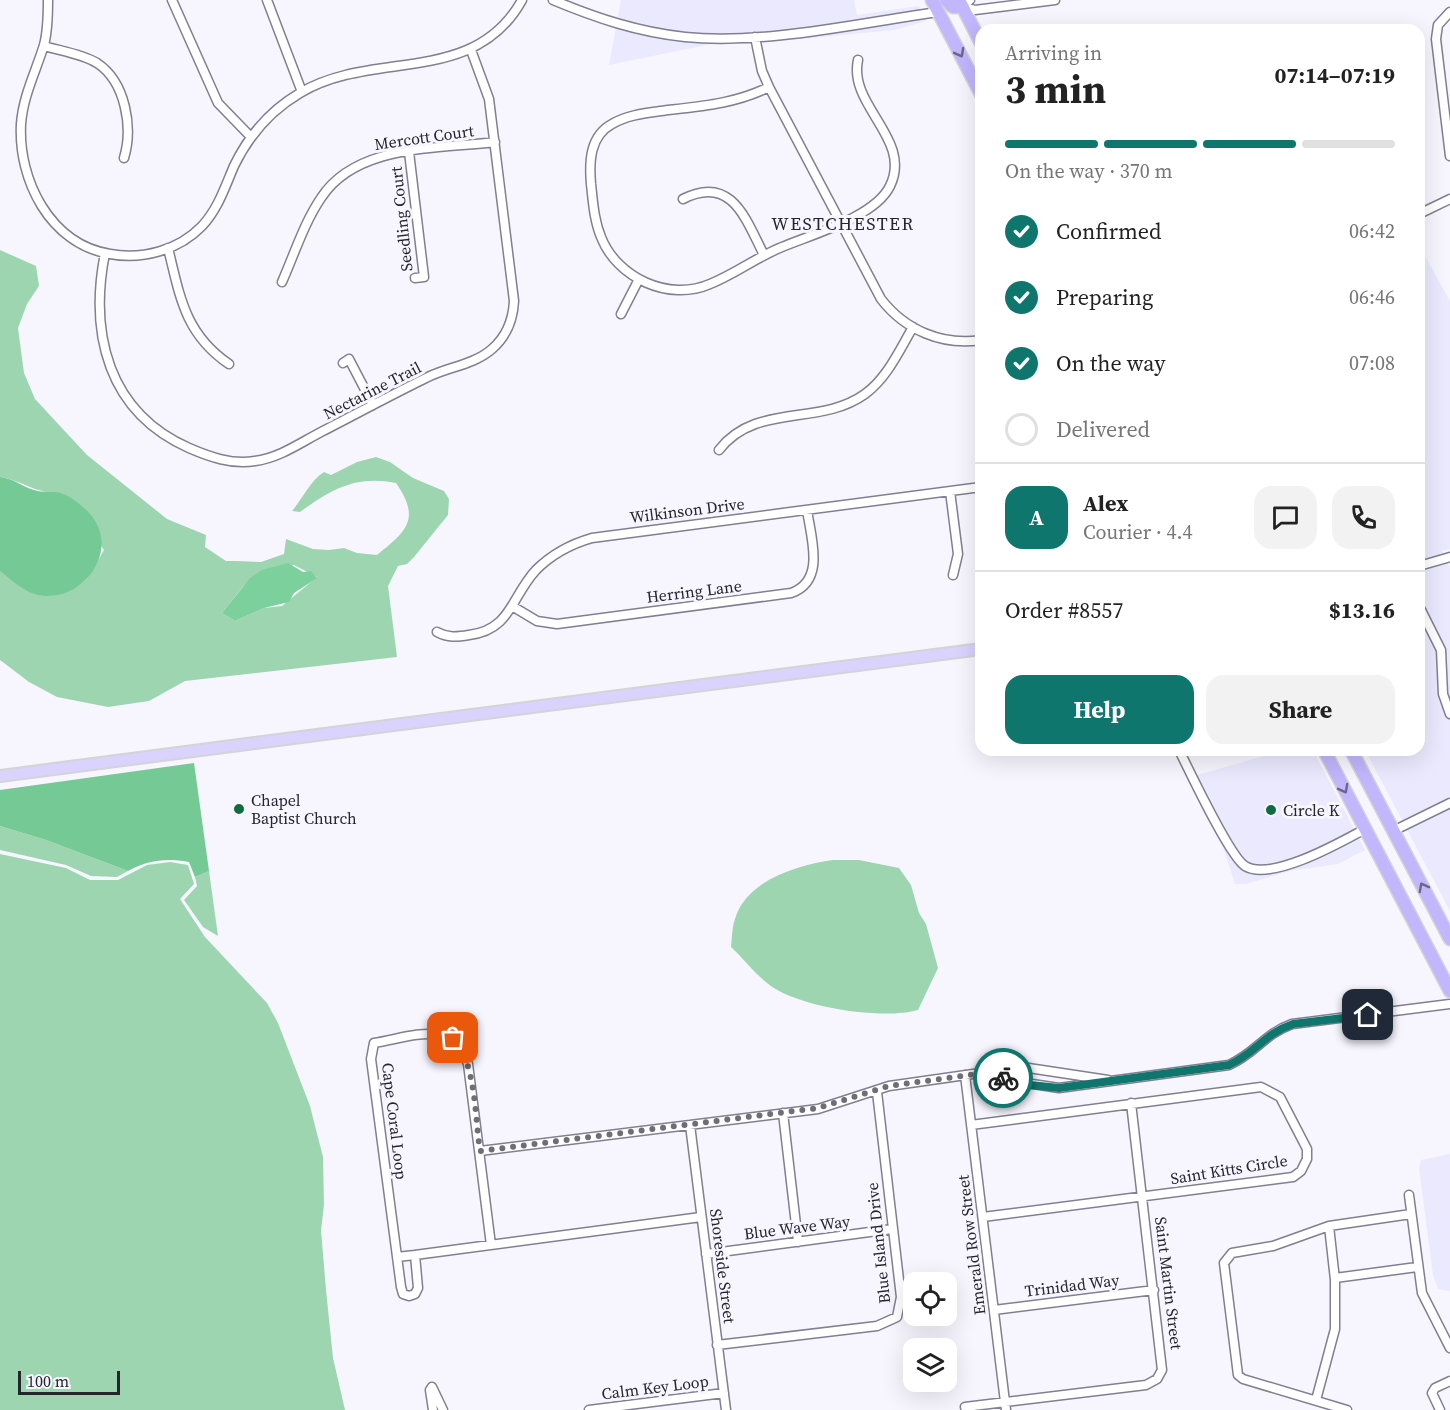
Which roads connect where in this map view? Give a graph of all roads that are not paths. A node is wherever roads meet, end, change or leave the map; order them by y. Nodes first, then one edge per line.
1 (48, 0) edge
2 (172, 0) edge
3 (267, 0) edge
4 (522, 0) edge
5 (553, 0) edge
6 (932, 0) edge
7 (946, 0) edge
8 (1055, 0) edge
9 (964, 2) edge
10 (1023, 2) edge
11 (938, 12) junction
12 (1450, 12) edge
13 (975, 29) edge
14 (755, 37) junction
15 (44, 46) junction
16 (471, 50) junction
17 (858, 60) dead end
18 (975, 83) edge
19 (769, 87) junction
20 (302, 92) junction
21 (1446, 95) edge
22 (251, 137) junction
23 (495, 142) junction
24 (409, 152) junction
25 (1450, 156) edge
26 (124, 158) dead end
27 (683, 199) dead end
28 (1450, 199) edge
29 (1425, 211) edge
30 (840, 223) junction
31 (168, 248) junction
32 (105, 253) junction
33 (764, 255) junction
34 (415, 278) dead end
35 (639, 279) junction
36 (282, 282) dead end
37 (621, 314) dead end
38 (913, 327) junction
39 (975, 340) edge
40 (343, 363) dead end
41 (229, 364) dead end
42 (374, 405) junction
43 (719, 450) dead end
44 (975, 488) edge
45 (950, 491) junction
46 (807, 510) junction
47 (1450, 557) edge
48 (1425, 564) edge
49 (953, 574) dead end
50 (512, 606) junction
51 (1425, 618) edge
52 (437, 632) dead end
53 (975, 650) edge
54 (1450, 714) edge
55 (1182, 756) edge
56 (1327, 756) edge
57 (1354, 756) edge
58 (0, 776) edge
59 (1450, 803) edge
60 (1365, 829) junction
61 (1393, 831) junction
62 (1450, 939) edge
63 (1425, 943) junction
64 (1450, 973) edge
65 (1450, 991) edge
66 (1450, 1004) edge
67 (1045, 1068) junction
68 (991, 1072) junction
69 (965, 1076) junction
70 (1108, 1080) junction
71 (1042, 1086) junction
72 (877, 1092) junction
73 (1131, 1103) junction
74 (783, 1113) junction
75 (690, 1125) junction
76 (971, 1125) junction
77 (480, 1151) junction
78 (1409, 1195) dead end
79 (1143, 1197) junction
80 (1411, 1214) junction
81 (983, 1216) junction
82 (701, 1217) junction
83 (1329, 1226) junction
84 (892, 1229) junction
85 (798, 1242) junction
86 (491, 1245) junction
87 (706, 1254) junction
88 (415, 1255) junction
89 (397, 1257) junction
90 (1417, 1267) junction
91 (1335, 1278) junction
92 (1154, 1290) junction
93 (994, 1310) junction
94 (717, 1345) junction
95 (1450, 1348) edge
96 (1450, 1381) edge
97 (724, 1393) junction
98 (1316, 1400) junction
99 (1006, 1406) edge
100 (965, 1407) dead end
101 (433, 1410) edge
102 (443, 1410) edge
103 (589, 1410) edge
104 (726, 1410) edge
105 (1347, 1410) edge
106 (1440, 1410) edge

1 - 15 street
2 - 22 street
3 - 20 street
4 - 16 street
5 - 14 street
6 - 11 highway
7 - 9 highway
8 - 10 street
9 - 10 street
9 - 13 highway
11 - 14 street
11 -> 18 highway
12 - 21 street
14 - 19 street
15 - 26 street
15 - 32 street
16 - 20 street
16 - 23 street, Nectarine Trail
17 - 30 street
19 - 30 street
19 - 35 street
20 - 22 street
21 - 25 street
22 - 31 street
23 - 24 street, Mercott Court
23 - 42 street, Nectarine Trail
24 - 34 street, Seedling Court
24 - 36 street, Mercott Court
27 - 33 street
28 - 29 street
30 - 33 street
30 - 38 street
31 - 32 street
31 - 41 street
32 - 42 street, Nectarine Trail
33 - 35 street
35 - 37 street
38 - 39 street
38 - 43 street
40 - 42 street
44 - 45 street, Wilkinson Drive
45 - 46 street, Wilkinson Drive
45 - 49 street
46 - 50 street, Wilkinson Drive
46 - 50 street, Herring Lane
47 - 48 street
50 - 52 street, Wilkinson Drive
51 - 54 street
53 - 58 main road
55 - 60 street
56 -> 60 highway
57 - 61 highway
59 - 61 street
60 - 63 highway
62 -> 61 highway
63 - 64 highway
63 - 65 highway
66 - 70 street
67 - 68 street
67 - 70 street
67 - 71 street
68 - 69 street
68 - 71 street
69 - 72 street
69 - 76 street, Emerald Row Street
70 - 71 street
72 - 74 street
72 - 84 street, Blue Island Drive
73 - 76 street, Saint Kitts Circle
73 - 79 street, Saint Martin Street
73 - 79 street, Saint Kitts Circle
74 - 75 street
74 - 85 street
75 - 77 street
75 - 82 street, Shoreside Street
76 - 81 street, Emerald Row Street
77 - 86 street
77 - 89 street, Cape Coral Loop
78 - 80 street
79 - 81 street, Saint Kitts Circle
79 - 92 street, Saint Martin Street
80 - 83 street
80 - 90 street
81 - 93 street, Emerald Row Street
82 - 86 street
82 - 87 street, Shoreside Street
83 - 91 street
83 - 98 street
84 - 85 street, Blue Wave Way
84 - 94 street, Blue Island Drive
85 - 87 street, Blue Wave Way
86 - 88 street
87 - 94 street, Shoreside Street
88 - 89 street
88 - 89 street, Cape Coral Loop
90 - 91 street
90 - 95 street
91 - 98 street
92 - 93 street, Trinidad Way
92 - 99 street, Saint Martin Street
93 - 99 street, Emerald Row Street
94 - 97 street, Shoreside Street
96 - 106 street
97 - 103 street, Calm Key Loop
97 - 104 street, Shoreside Street
98 - 105 street
99 - 100 street, Saint Martin Street
101 - 102 street

